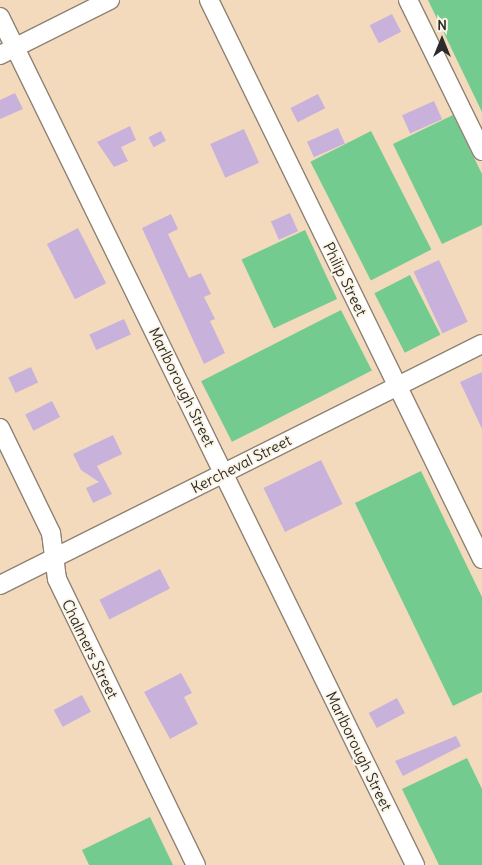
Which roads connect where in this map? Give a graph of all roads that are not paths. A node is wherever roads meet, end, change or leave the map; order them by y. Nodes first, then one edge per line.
1 (110, 0) edge
2 (209, 0) edge
3 (408, 0) edge
4 (0, 17) edge
5 (8, 51) edge
6 (482, 151) edge
7 (482, 344) edge
8 (397, 386) junction
9 (0, 428) edge
10 (224, 472) junction
11 (54, 557) junction
12 (482, 559) edge
13 (0, 585) edge
14 (196, 865) edge
15 (415, 865) edge

1 - 5 street
2 - 8 street, Philip Street
3 - 6 street
4 - 5 street, Marlborough Street
5 - 10 street, Marlborough Street
7 - 8 street, Kercheval Street
8 - 10 street, Kercheval Street
8 - 12 street, Philip Street
9 - 11 street, Chalmers Street
10 - 11 street, Kercheval Street
10 - 15 street, Marlborough Street
11 - 13 street, Kercheval Street
11 - 14 street, Chalmers Street

